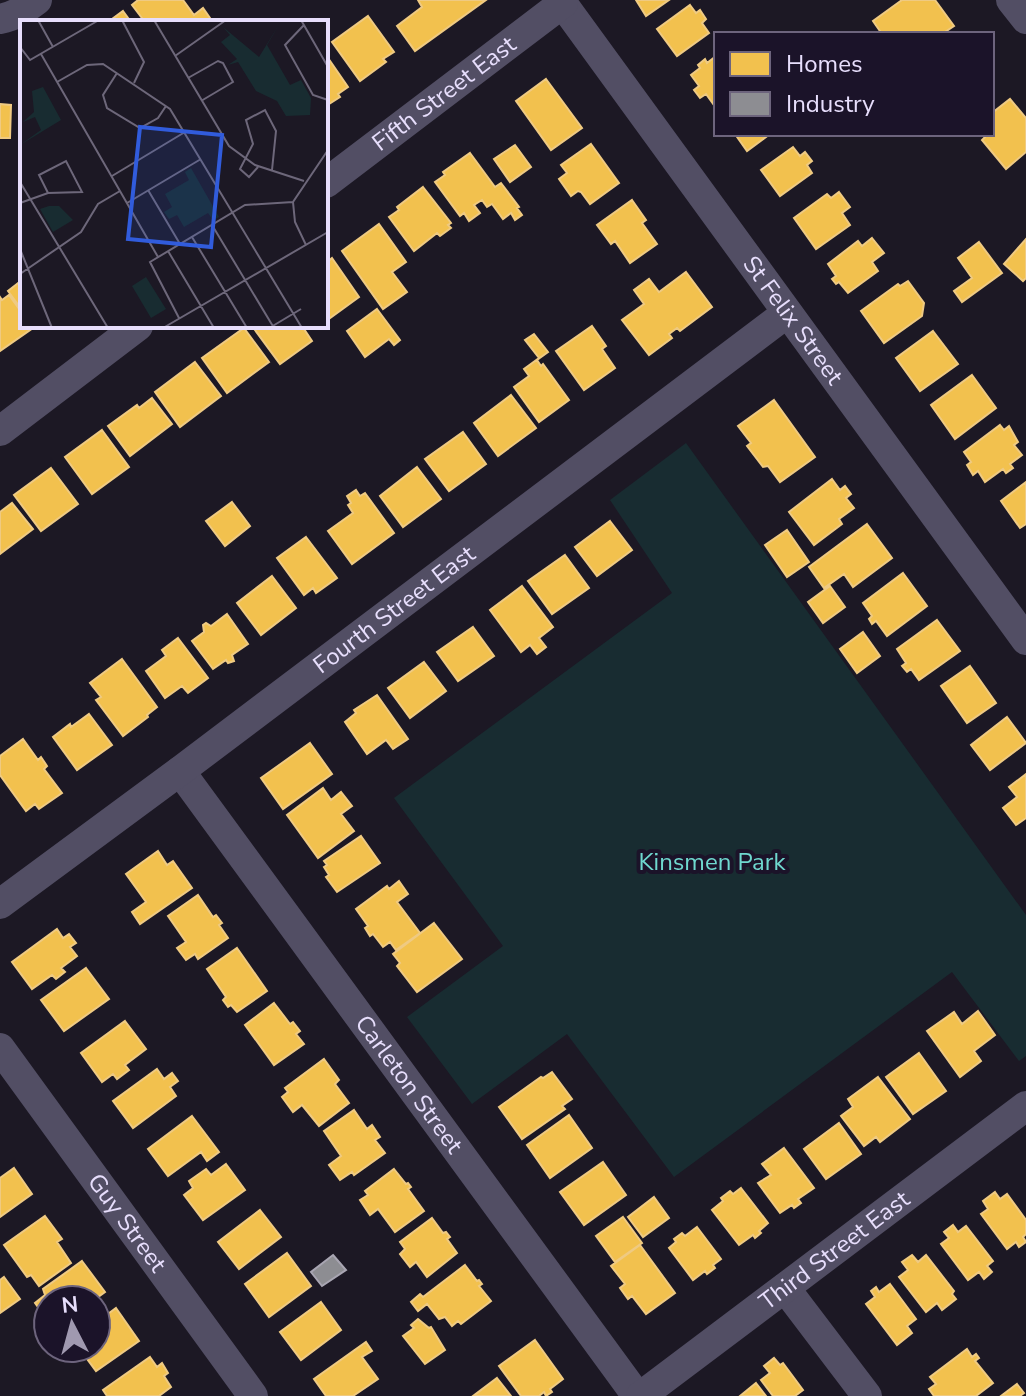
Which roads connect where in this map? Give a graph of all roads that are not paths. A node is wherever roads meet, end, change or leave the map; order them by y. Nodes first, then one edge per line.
1 (37, 0) edge
2 (1011, 0) edge
3 (562, 2) edge
4 (0, 19) edge
5 (1026, 19) edge
6 (328, 181) edge
7 (787, 313) junction
8 (135, 328) edge
9 (0, 431) edge
10 (1026, 640) edge
11 (180, 771) junction
12 (0, 904) edge
13 (0, 1048) edge
14 (1023, 1115) edge
15 (785, 1288) junction
16 (253, 1396) edge
17 (639, 1396) edge
18 (867, 1396) edge

1 - 4 street
2 - 5 street
3 - 6 street, Fifth Street East
3 - 7 street, St Felix Street
7 - 10 street, St Felix Street
7 - 11 street, Fourth Street East
8 - 9 street
11 - 12 street, Fourth Street East
11 - 17 street, Carleton Street
13 - 16 street, Guy Street
14 - 15 street, Third Street East
15 - 17 street, Third Street East
15 - 18 street

